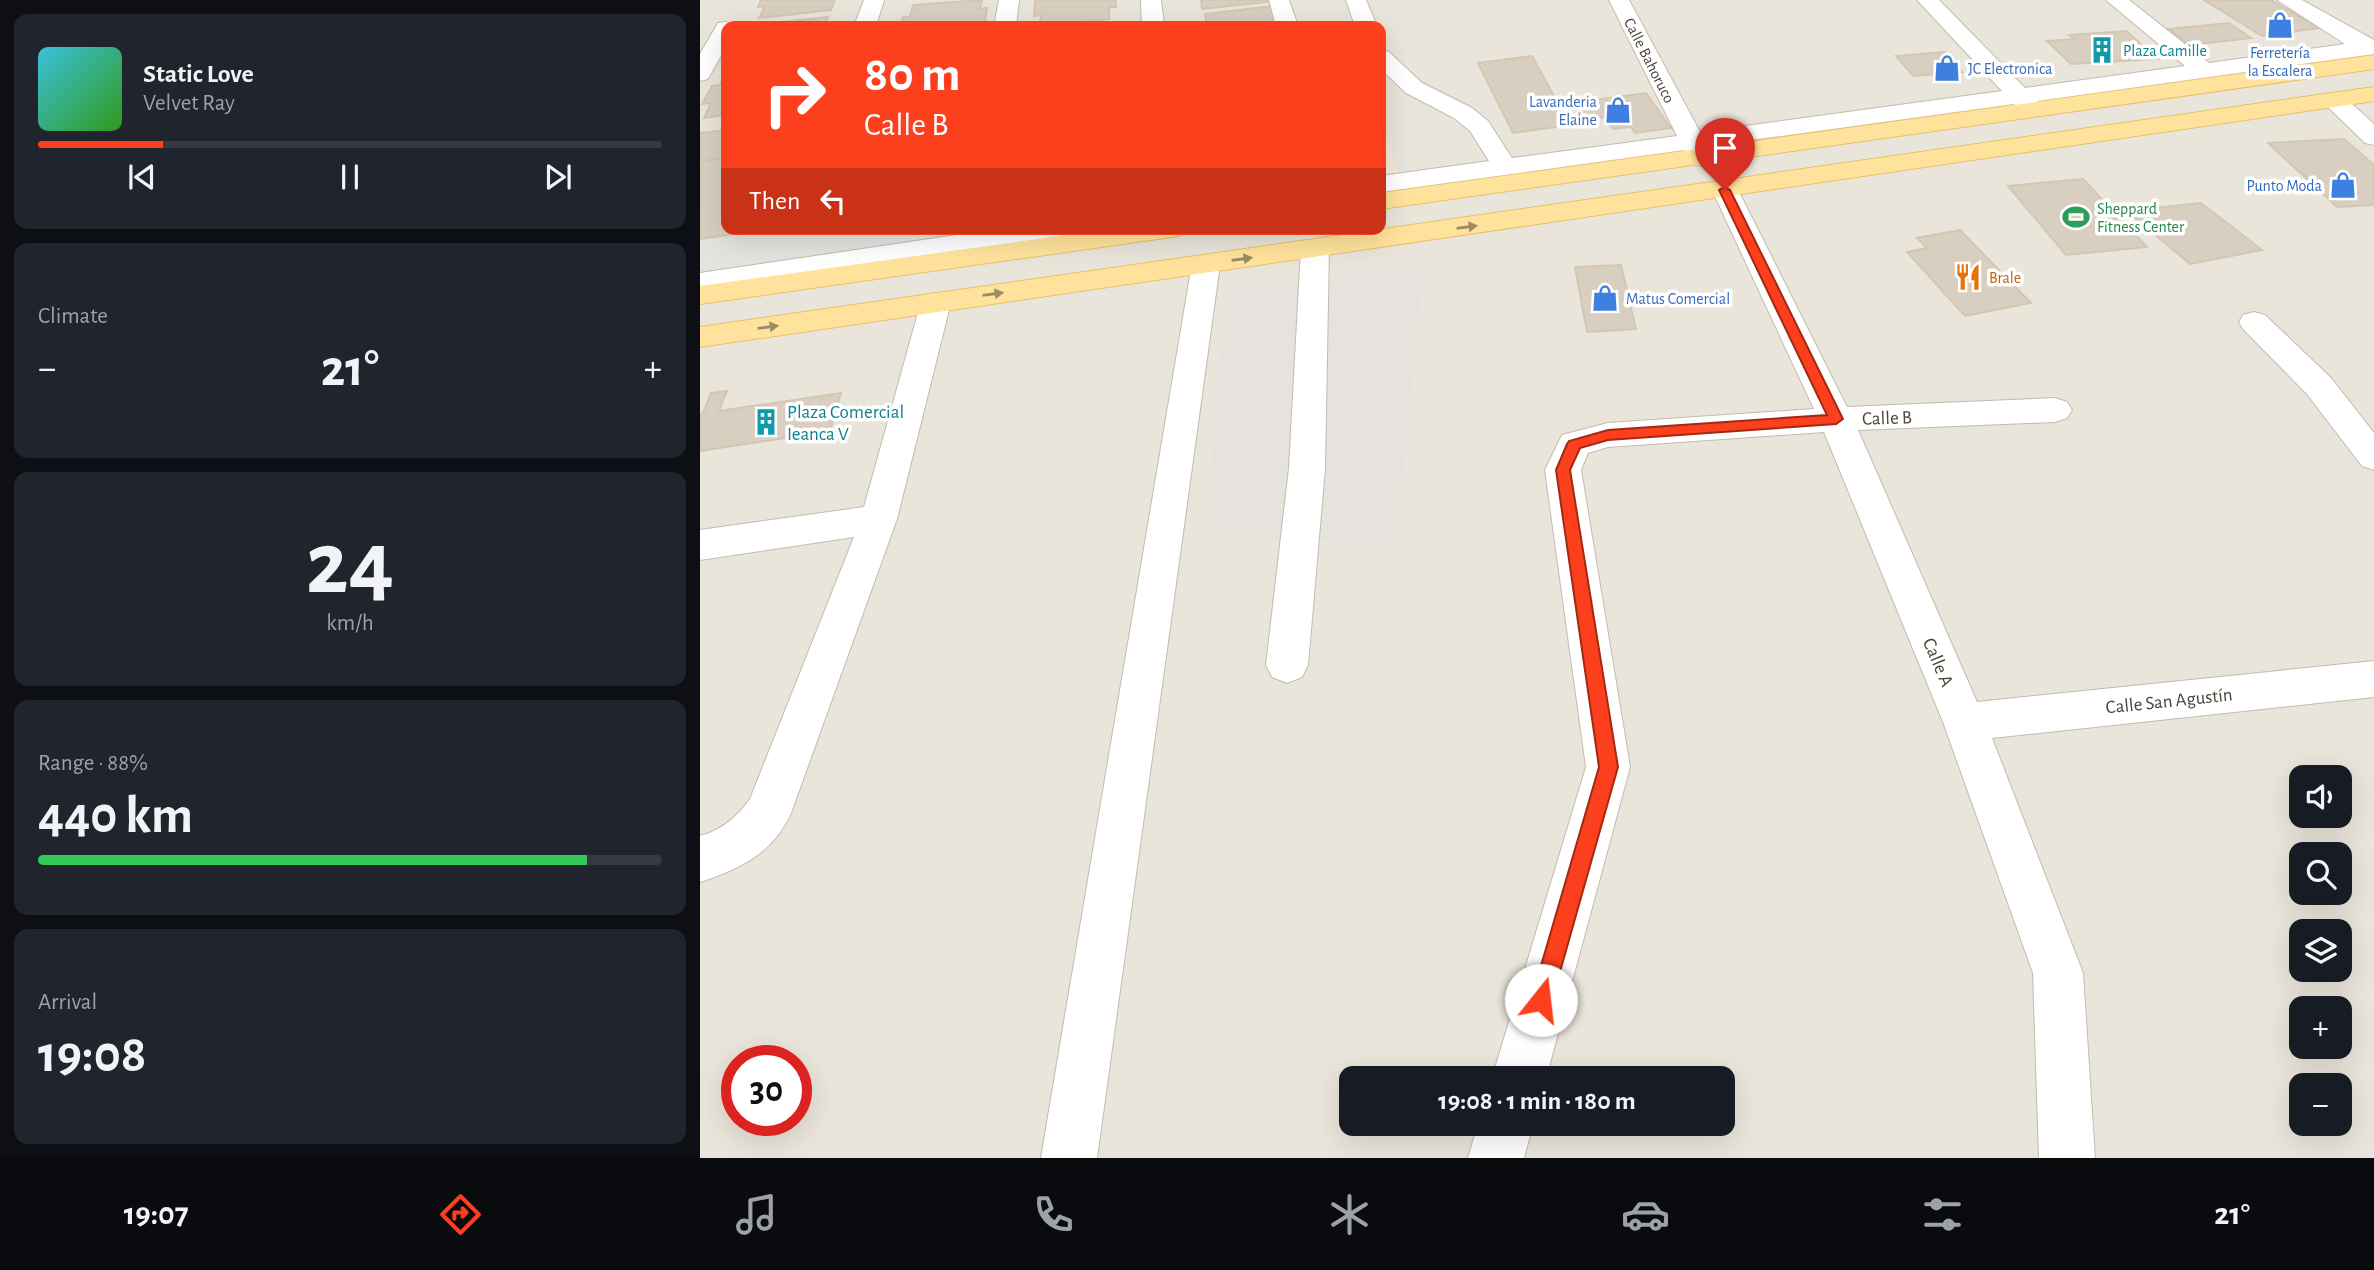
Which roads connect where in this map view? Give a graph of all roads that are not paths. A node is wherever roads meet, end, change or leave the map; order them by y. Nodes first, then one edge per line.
1 (874, 0) edge
2 (1009, 0) edge
3 (1151, 0) edge
4 (1279, 0) edge
5 (1356, 0) edge
6 (1619, 0) edge
7 (1628, 0) edge
8 (1927, 0) edge
9 (2116, 0) edge
10 (2287, 0) edge
11 (867, 21) edge
12 (1006, 21) edge
13 (1153, 21) edge
14 (1285, 21) edge
15 (1364, 21) edge
16 (721, 37) edge
17 (2372, 52) edge
18 (1386, 62) edge
19 (2204, 70) junction
20 (700, 74) edge
21 (2374, 94) edge
22 (2334, 100) junction
23 (2025, 102) junction
24 (2374, 138) edge
25 (1696, 149) junction
26 (1505, 167) junction
27 (1386, 183) edge
28 (1725, 190) junction
29 (1386, 200) edge
30 (1015, 235) edge
31 (1129, 235) edge
32 (1315, 248) junction
33 (1206, 264) junction
34 (700, 282) edge
35 (700, 295) edge
36 (936, 302) junction
37 (2254, 322) dead end
38 (700, 337) edge
39 (2055, 410) dead end
40 (1836, 419) junction
41 (2374, 457) edge
42 (879, 519) junction
43 (700, 545) edge
44 (1287, 665) dead end
45 (2374, 679) edge
46 (1964, 722) junction
47 (700, 859) edge
48 (1522, 1066) edge
49 (1502, 1136) edge
50 (1069, 1158) edge
51 (1496, 1158) edge
52 (2067, 1158) edge

1 - 11 street
2 - 12 street
3 - 13 street
4 - 14 street
5 - 15 street
6 - 7 street
6 - 25 street, Calle Bahoruco
8 - 23 street
9 - 19 street
10 - 17 street
16 - 20 street
17 - 19 street
17 - 23 main road
18 - 26 street
19 - 23 street
21 - 22 main road
22 - 24 street
22 - 28 main road
23 - 25 main road
25 - 26 street
25 - 29 main road
26 - 27 street
32 -> 28 main road
28 - 40 street, Calle A
30 - 34 street
31 - 35 main road
33 -> 32 main road
32 - 44 street
36 -> 33 main road
33 - 50 street
38 -> 36 main road
36 - 42 street
37 - 41 street
39 - 40 street, Calle B
40 - 46 street, Calle A
40 - 48 street, Calle B
42 - 43 street
42 - 47 street
45 - 46 street, Calle San Agustín
46 - 52 street, Calle A
49 - 51 street

